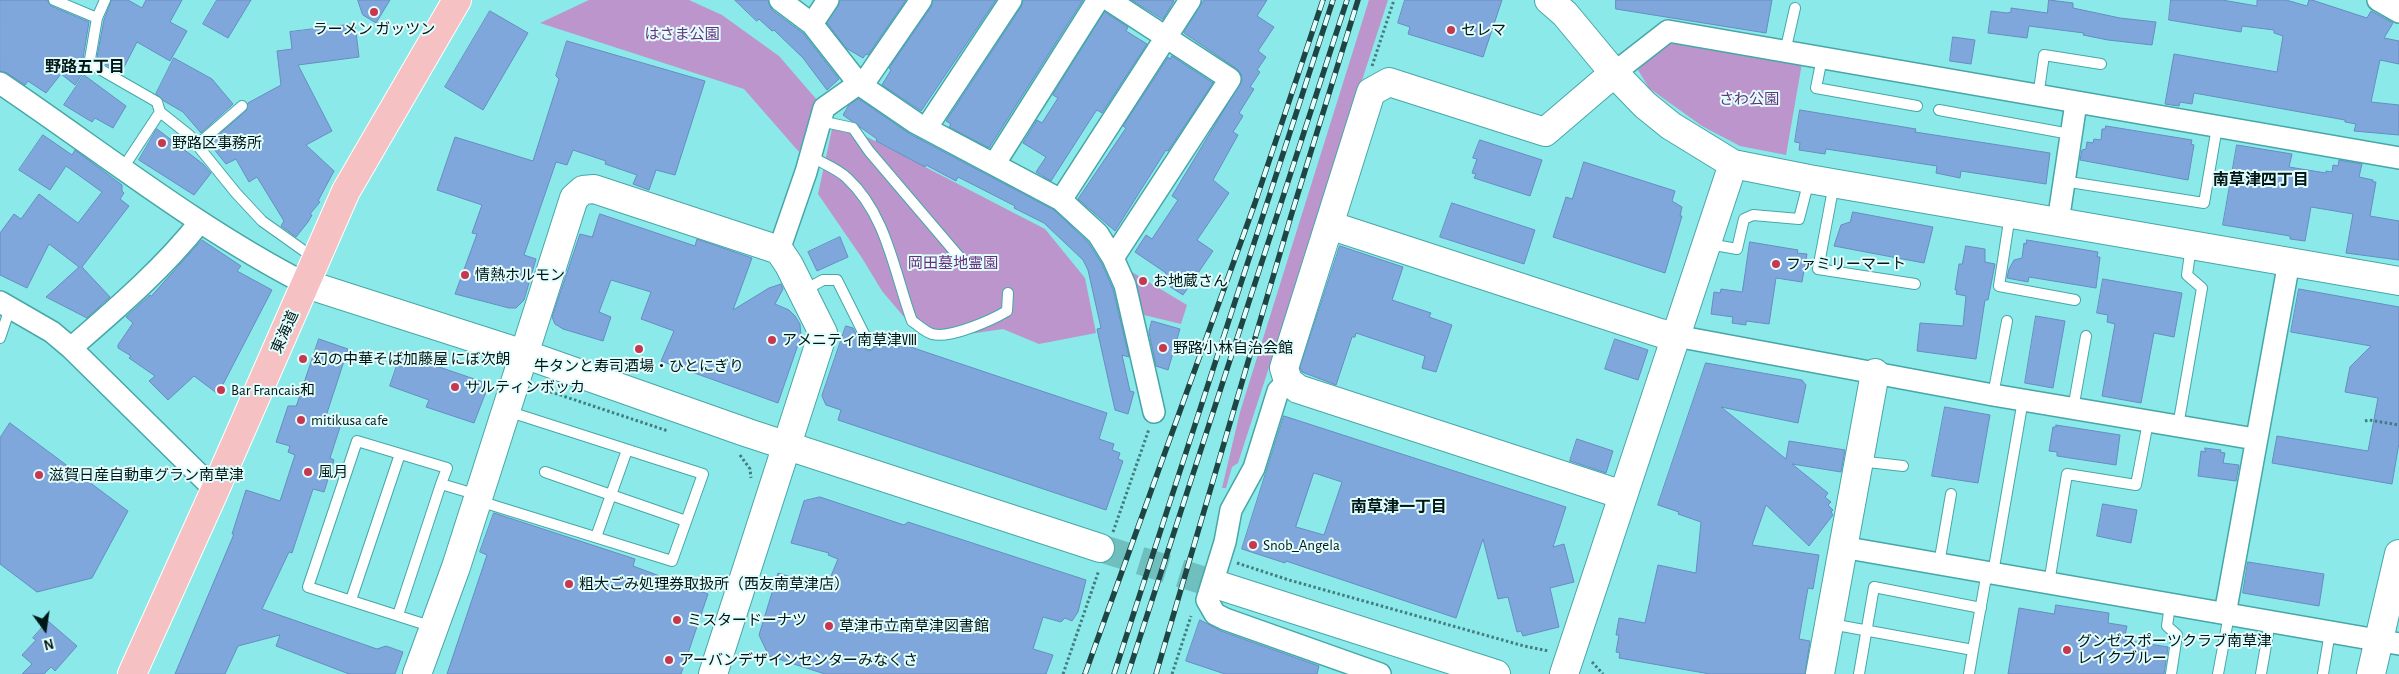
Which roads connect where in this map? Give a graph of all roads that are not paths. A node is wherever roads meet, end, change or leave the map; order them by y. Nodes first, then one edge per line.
1 (54, 0) edge
2 (105, 0) edge
3 (456, 0) edge
4 (780, 0) edge
5 (828, 0) edge
6 (921, 0) edge
7 (1011, 0) edge
8 (1098, 0) edge
9 (1109, 0) edge
10 (1190, 0) edge
11 (1550, 0) edge
12 (2378, 0) edge
13 (1794, 8) dead end
14 (2399, 12) edge
15 (98, 18) junction
16 (812, 24) junction
17 (1165, 38) junction
18 (1785, 52) junction
19 (1822, 58) junction
20 (2101, 64) dead end
21 (1614, 73) junction
22 (0, 84) edge
23 (859, 84) junction
24 (2038, 97) junction
25 (2076, 103) junction
26 (242, 106) dead end
27 (1917, 106) dead end
28 (1939, 110) dead end
29 (160, 112) junction
30 (820, 121) junction
31 (927, 127) junction
32 (2217, 128) junction
33 (2070, 134) junction
34 (197, 145) junction
35 (810, 156) junction
36 (2399, 158) edge
37 (994, 164) junction
38 (1733, 164) junction
39 (123, 168) junction
40 (1822, 181) junction
41 (2063, 181) junction
42 (1061, 200) junction
43 (2010, 214) junction
44 (200, 222) junction
45 (2058, 222) junction
46 (1329, 225) junction
47 (1706, 244) junction
48 (2191, 245) junction
49 (779, 250) junction
50 (1113, 258) junction
51 (961, 259) dead end
52 (2289, 262) junction
53 (311, 272) junction
54 (2399, 281) edge
55 (1915, 284) dead end
56 (802, 292) junction
57 (1008, 293) dead end
58 (2075, 300) dead end
59 (5, 305) edge
60 (2007, 321) dead end
61 (1676, 336) junction
62 (2086, 336) dead end
63 (0, 338) edge
64 (869, 344) dead end
65 (72, 348) junction
66 (524, 354) junction
67 (1875, 373) junction
68 (1288, 381) junction
69 (1993, 396) junction
70 (2023, 400) junction
71 (2073, 409) junction
72 (506, 410) junction
73 (1154, 412) dead end
74 (2148, 422) junction
75 (2178, 426) junction
76 (2255, 440) junction
77 (788, 446) junction
78 (627, 450) junction
79 (400, 454) junction
80 (1858, 461) junction
81 (1903, 466) dead end
82 (544, 472) dead end
83 (441, 484) junction
84 (215, 490) junction
85 (1951, 494) dead end
86 (611, 495) junction
87 (1623, 495) junction
88 (478, 498) junction
89 (686, 520) junction
90 (596, 537) junction
91 (1842, 547) junction
92 (1100, 548) tunnel mouth
93 (2399, 554) edge
94 (1939, 564) junction
95 (1990, 573) junction
96 (2049, 583) junction
97 (1221, 586) tunnel mouth
98 (351, 600) junction
99 (2170, 604) junction
100 (1981, 608) junction
101 (398, 615) junction
102 (2227, 615) junction
103 (2270, 622) junction
104 (1829, 623) junction
105 (434, 627) junction
106 (1866, 630) junction
107 (2330, 632) junction
108 (2389, 642) edge
109 (1973, 650) junction
110 (132, 674) edge
111 (417, 674) edge
112 (713, 674) edge
113 (1380, 674) edge
114 (1496, 674) edge
115 (1564, 674) edge
116 (1820, 674) edge
117 (1859, 674) edge
118 (1969, 674) edge
119 (2171, 674) edge
120 (2218, 674) edge
121 (2261, 674) edge
122 (2323, 674) edge
123 (2372, 674) edge

1 - 15 lane
2 - 15 lane
3 - 53 highway, 東海道
4 - 16 street
5 - 16 street
6 - 23 street
7 - 31 street
8 - 37 street
9 - 17 street
10 - 17 street
11 - 21 street
12 - 14 street
13 - 18 lane
15 - 29 lane
16 - 23 street
17 - 42 street
17 - 50 street
18 - 19 street
18 - 21 street
19 - 24 street
19 - 27 lane
20 - 24 lane
21 - 38 street
21 - 46 street
22 - 39 street
23 - 30 street
23 - 31 street
24 - 25 street
25 - 32 street
25 - 33 street
26 - 34 lane
28 - 33 lane
29 - 34 lane
29 - 39 lane
30 - 35 street
30 - 51 lane
31 - 37 street
32 - 36 street
32 - 41 lane
33 - 41 street
34 - 53 lane
35 - 49 street
35 - 57 lane
37 - 42 street
38 - 40 street
38 - 47 street
39 - 44 street
40 - 43 street
40 - 47 lane
40 - 55 lane
41 - 45 street
42 - 50 street
43 - 45 street
43 - 58 lane
44 - 53 street
44 - 65 street
45 - 48 street
46 - 61 street
46 - 68 street
47 - 61 street
48 - 52 street
48 - 75 lane
49 - 56 street
49 - 66 street
50 - 73 street
52 - 54 street
52 - 76 street
53 - 66 street
53 - 84 highway, 東海道
56 - 64 lane
56 - 77 street
59 - 63 lane
59 - 65 street
60 - 69 lane
61 - 67 street
61 - 87 street
62 - 71 lane
65 - 84 street
66 - 72 street
66 - 77 street
67 - 69 street
67 - 80 street
68 - 87 street
68 - 113 street
69 - 70 street
70 - 71 street
70 - 95 lane
71 - 74 street
72 - 78 lane
72 - 88 street
74 - 75 street
74 - 96 lane
75 - 76 street
76 - 102 street
77 - 92 street
77 - 112 street
78 - 86 lane
78 - 89 lane
79 - 83 lane
79 - 98 lane
79 - 98 lane
80 - 81 lane
80 - 91 street
82 - 86 lane
83 - 88 lane
83 - 101 lane
84 - 110 highway, 東海道
85 - 94 lane
86 - 89 lane
86 - 90 lane
87 - 115 street
88 - 90 lane
88 - 105 street
89 - 90 lane
91 - 94 street
91 - 104 street
93 - 108 street
94 - 95 street
95 - 96 street
95 - 100 lane
96 - 99 street
97 - 114 street
98 - 101 lane
99 - 102 street
99 - 119 lane
100 - 106 lane
100 - 109 lane
101 - 105 lane
102 - 103 street
102 - 120 lane
103 - 107 street
103 - 121 lane
104 - 106 lane
104 - 116 street
105 - 111 street
106 - 109 lane
106 - 117 lane
107 - 108 street
107 - 122 lane
108 - 123 street
109 - 118 lane

